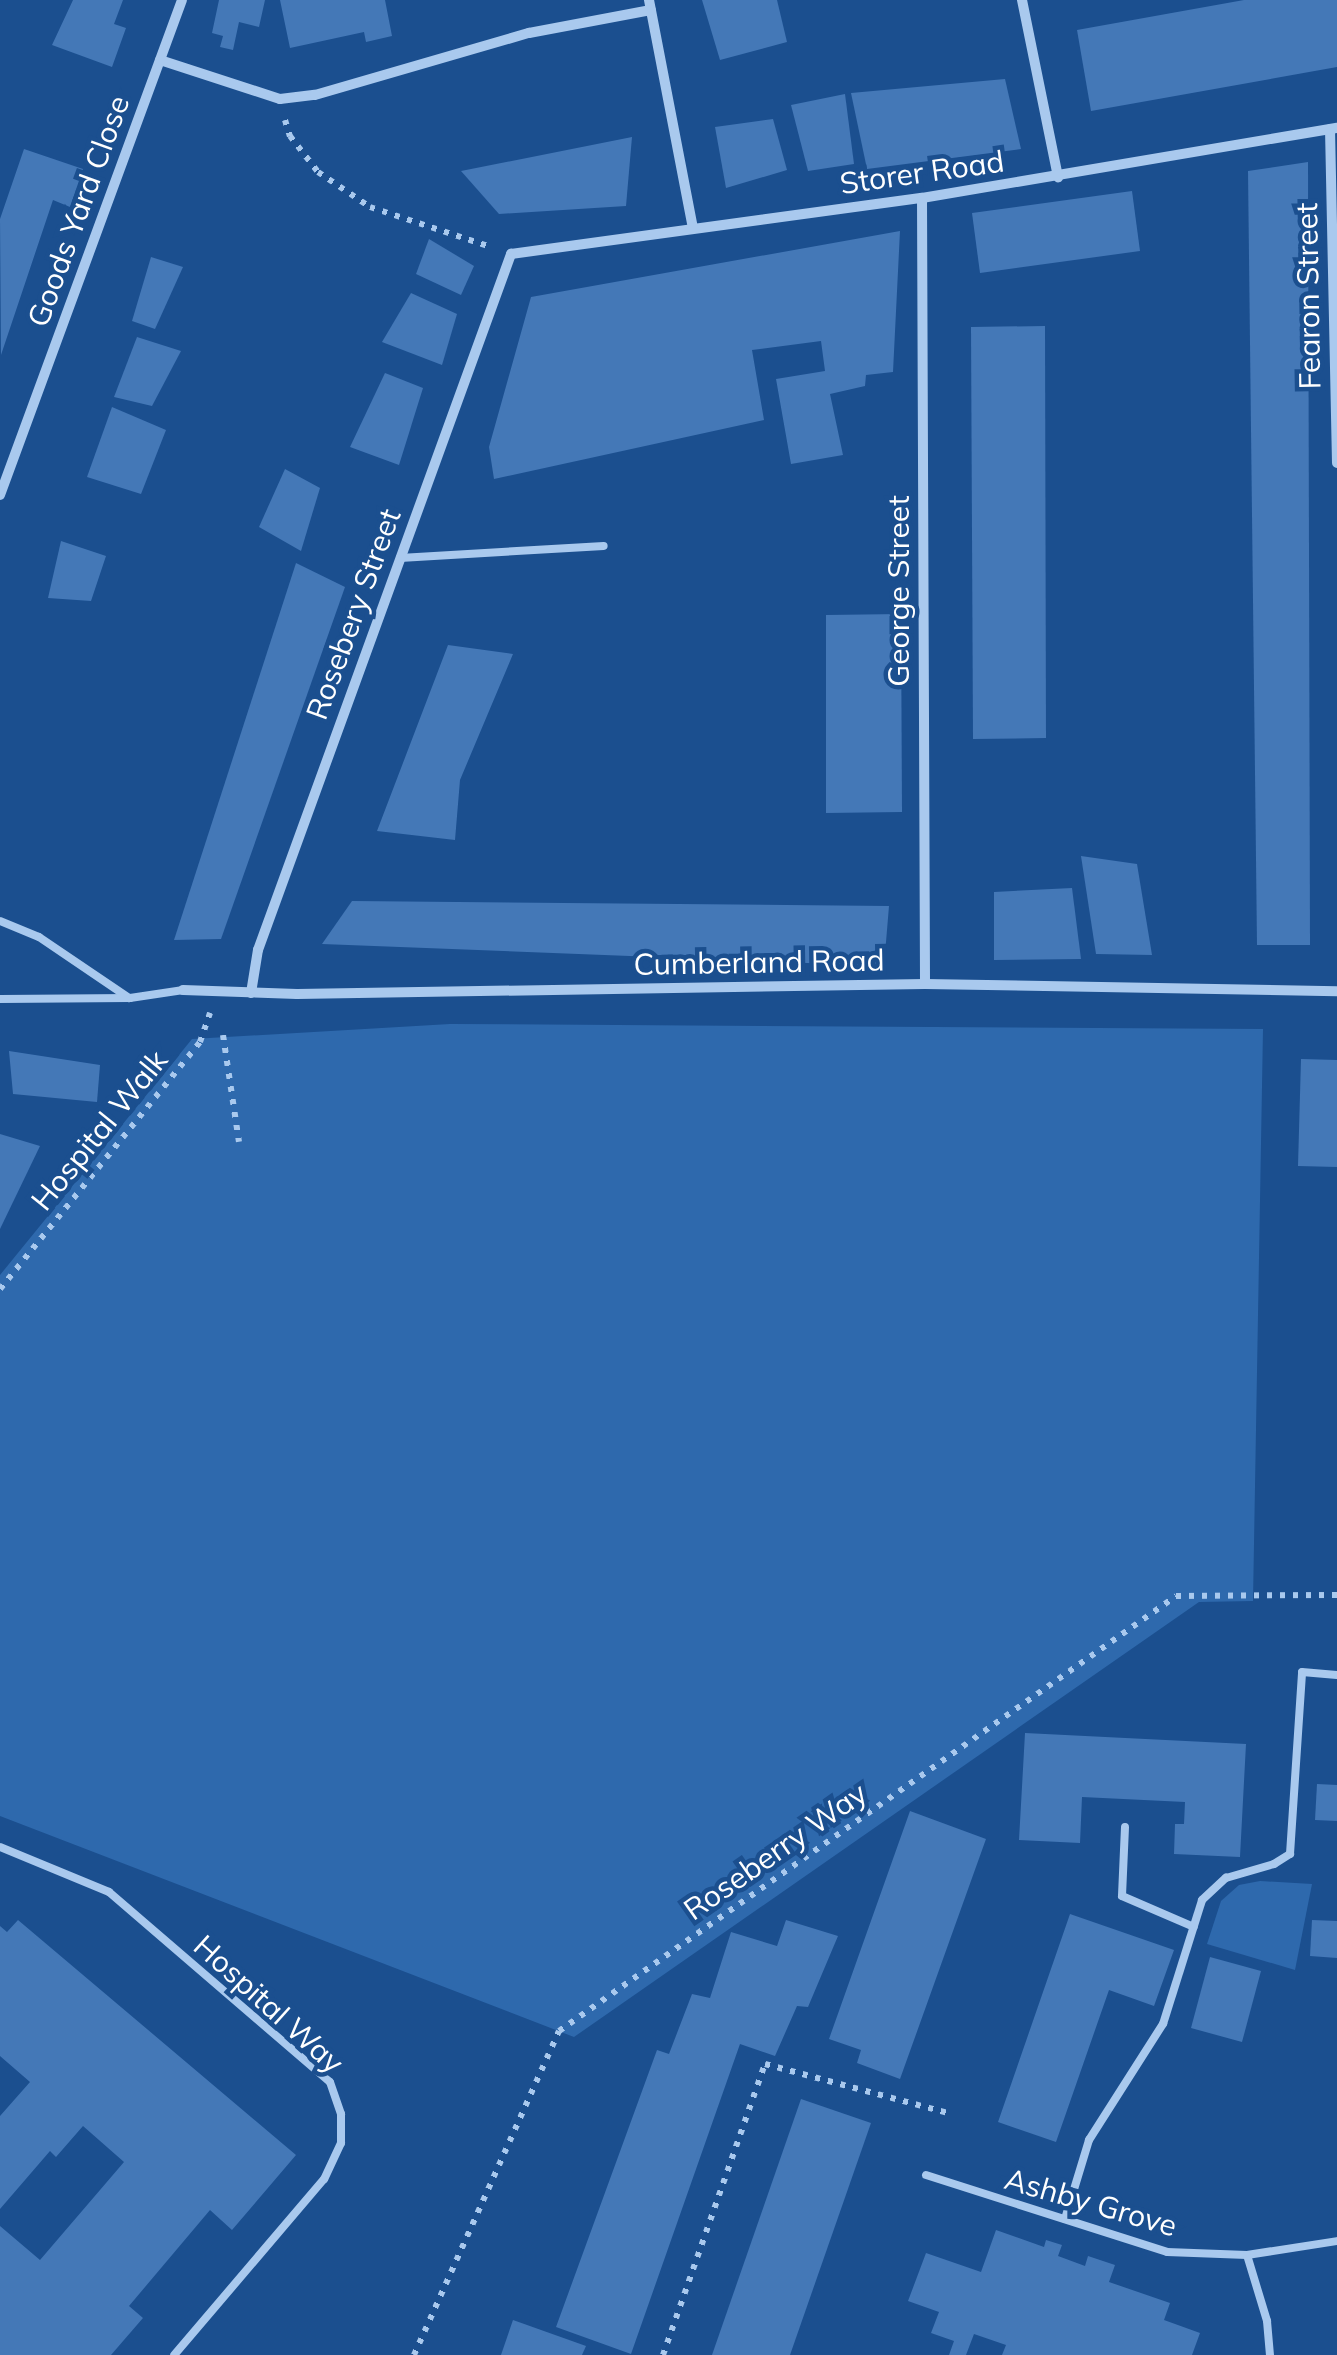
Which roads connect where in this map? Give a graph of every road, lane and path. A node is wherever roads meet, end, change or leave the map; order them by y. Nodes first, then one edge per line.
1 (182, 0) edge
2 (1022, 0) edge
3 (650, 5) edge
4 (160, 60) junction
5 (280, 99) junction
6 (1333, 128) edge
7 (1058, 177) junction
8 (922, 198) junction
9 (692, 228) junction
10 (511, 254) junction
11 (1337, 462) edge
12 (0, 495) edge
13 (604, 546) dead end
14 (400, 558) junction
15 (0, 922) edge
16 (925, 984) junction
17 (183, 990) joint
18 (1337, 990) edge
19 (213, 991) junction
20 (251, 993) junction
21 (130, 998) junction
22 (0, 999) edge
23 (223, 1035) dead end
24 (239, 1142) dead end
25 (0, 1289) edge
26 (1337, 1595) edge
27 (1337, 1674) edge
28 (1125, 1827) dead end
29 (0, 1847) edge
30 (1194, 1927) junction
31 (948, 2113) dead end
32 (926, 2176) dead end
33 (1065, 2219) junction
34 (1337, 2241) edge
35 (1247, 2255) junction
36 (174, 2355) edge
37 (414, 2355) edge
38 (663, 2355) edge
39 (1270, 2355) edge

1 - 4 street, Goods Yard Close
2 - 7 street
3 - 5 street
3 - 9 street
4 - 5 street
4 - 12 street, Goods Yard Close
5 - 10 path
6 - 7 street, Storer Road
6 - 11 street, Fearon Street
7 - 8 street, Storer Road
8 - 9 street, Storer Road
8 - 16 street, George Street
9 - 10 street, Storer Road
10 - 14 street, Rosebery Street
13 - 14 lane
14 - 20 street, Rosebery Street
15 - 21 lane
16 - 18 street, Cumberland Road
16 - 20 street, Cumberland Road
17 - 19 street, Cumberland Road
17 - 21 lane
19 - 20 street, Cumberland Road
19 - 25 path, Hospital Walk
21 - 22 lane
23 - 24 path
26 - 37 path, Roseberry Way
27 - 30 lane
28 - 30 lane
29 - 36 lane, Hospital Way
30 - 33 lane
31 - 38 path
32 - 33 lane, Ashby Grove
33 - 35 lane, Ashby Grove
34 - 35 lane, Ashby Grove
35 - 39 lane

